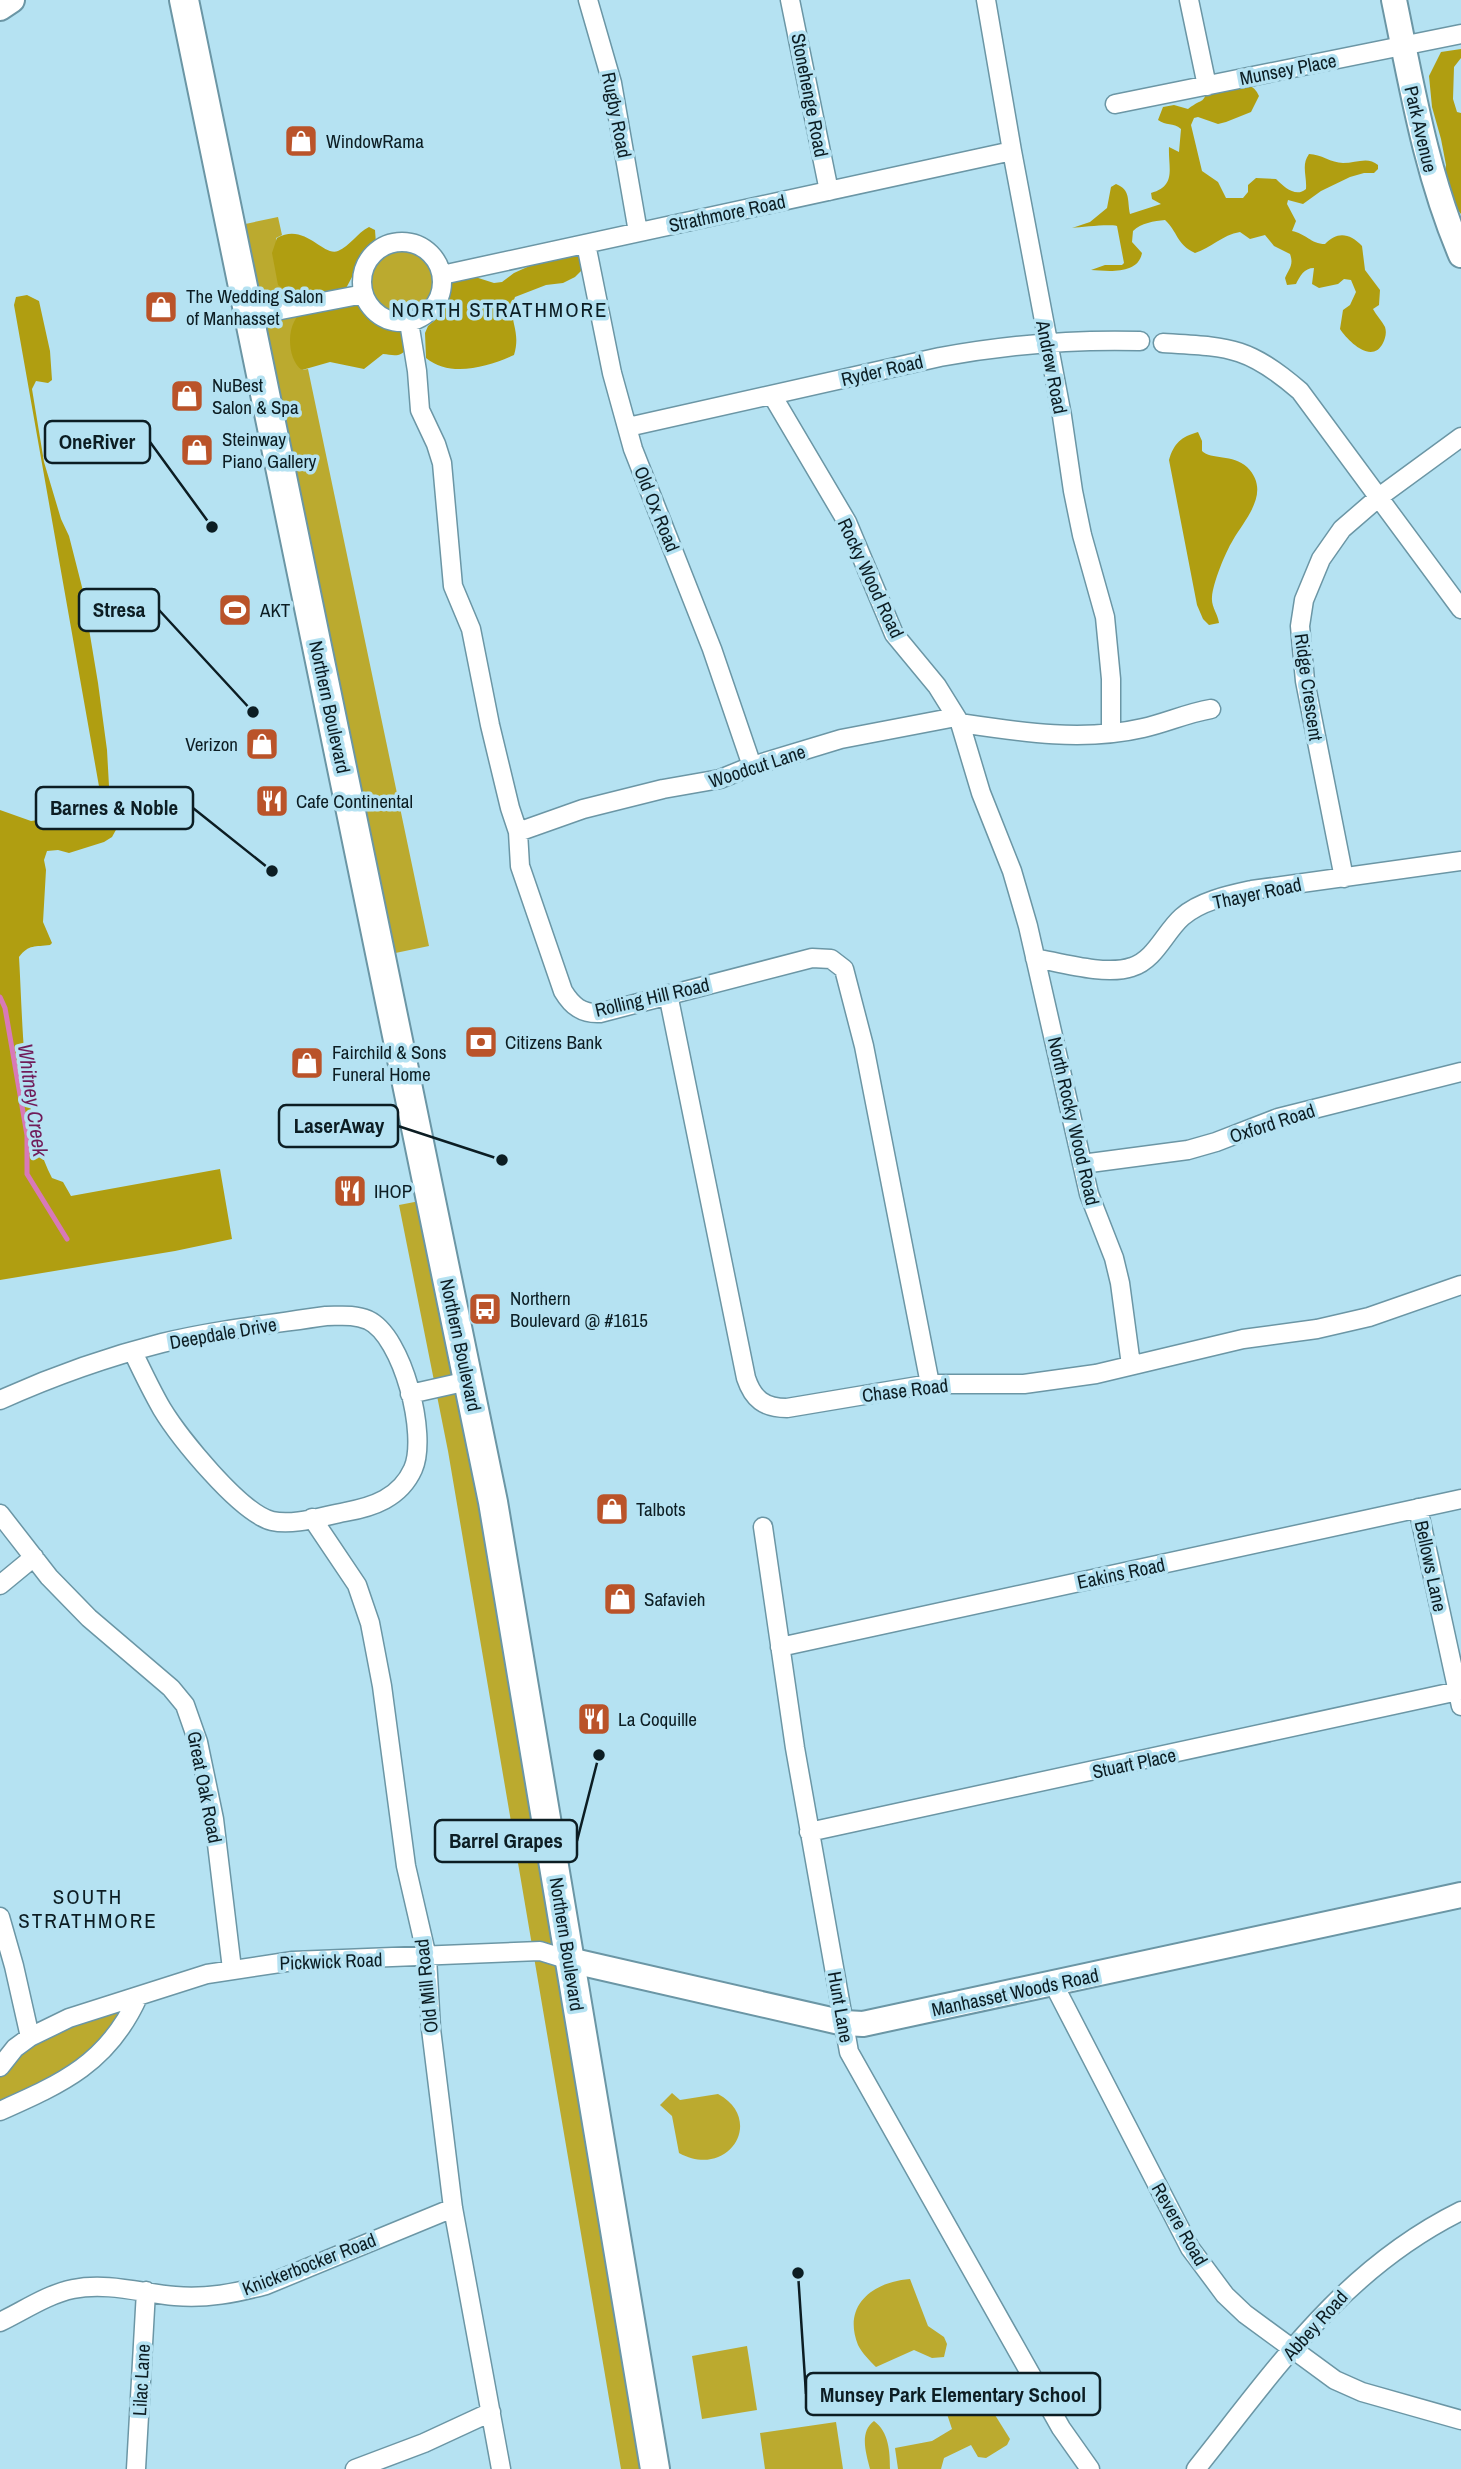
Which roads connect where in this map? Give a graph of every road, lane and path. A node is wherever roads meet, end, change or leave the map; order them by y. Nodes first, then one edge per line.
1 (12, 0) edge
2 (184, 0) edge
3 (588, 0) edge
4 (790, 0) edge
5 (986, 0) edge
6 (1189, 0) edge
7 (1394, 0) edge
8 (0, 8) edge
9 (1461, 34) edge
10 (1403, 46) junction
11 (1207, 86) junction
12 (1115, 104) dead end
13 (1012, 151) junction
14 (829, 191) junction
15 (638, 232) junction
16 (586, 244) junction
17 (1461, 255) edge
18 (442, 275) junction
19 (363, 293) junction
20 (249, 316) junction
21 (409, 322) junction
22 (1139, 341) dead end
23 (1047, 343) junction
24 (1163, 343) dead end
25 (772, 395) junction
26 (628, 426) junction
27 (1461, 437) edge
28 (1379, 497) junction
29 (1461, 610) edge
30 (1211, 709) dead end
31 (958, 720) junction
32 (1111, 733) junction
33 (752, 766) junction
34 (518, 832) junction
35 (1461, 861) edge
36 (1344, 877) junction
37 (1035, 958) junction
38 (668, 994) junction
39 (1461, 1072) edge
40 (1082, 1164) junction
41 (1461, 1286) edge
42 (132, 1352) junction
43 (1131, 1365) junction
44 (468, 1381) junction
45 (930, 1384) junction
46 (410, 1394) junction
47 (0, 1400) edge
48 (1461, 1499) edge
49 (1418, 1508) junction
50 (0, 1514) edge
51 (312, 1518) junction
52 (764, 1527) dead end
53 (34, 1557) junction
54 (0, 1585) edge
55 (780, 1647) junction
56 (1460, 1699) edge
57 (809, 1832) junction
58 (1461, 1895) edge
59 (0, 1917) edge
60 (427, 1957) junction
61 (569, 1960) junction
62 (232, 1969) junction
63 (1053, 1983) junction
64 (138, 1997) junction
65 (844, 2023) junction
66 (30, 2037) junction
67 (0, 2067) edge
68 (0, 2111) edge
69 (453, 2208) junction
70 (1461, 2211) edge
71 (146, 2291) junction
72 (0, 2322) edge
73 (1292, 2350) junction
74 (491, 2412) junction
75 (1461, 2420) edge
76 (136, 2469) edge
77 (355, 2469) edge
78 (501, 2469) edge
79 (655, 2469) edge
80 (1090, 2469) edge
81 (1195, 2469) edge

1 - 8 street
2 - 20 main road, Northern Boulevard
3 - 15 street, Rugby Road
4 - 14 street, Stonehenge Road
5 - 13 street, Andrew Road
6 - 11 street
7 - 10 street, Park Avenue
9 - 10 street, Munsey Place
10 - 11 street, Munsey Place
10 - 17 street, Park Avenue
11 - 12 street, Munsey Place
13 - 14 street, Strathmore Road
13 - 23 street, Andrew Road
14 - 15 street, Strathmore Road
15 - 16 street, Strathmore Road
16 - 18 street, Strathmore Road
16 - 26 street, Old Ox Road
18 - 19 street
18 - 21 street
19 - 20 street
19 - 21 street
20 - 44 main road, Northern Boulevard
21 - 34 street, Rolling Hill Road
22 - 23 street, Ryder Road
23 - 25 street, Ryder Road
23 - 32 street, Andrew Road
24 - 28 street
25 - 26 street, Ryder Road
25 - 31 street, Rocky Wood Road
26 - 33 street, Old Ox Road
27 - 28 street, Ridge Crescent
28 - 29 street
28 - 36 street, Ridge Crescent
30 - 32 street, Woodcut Lane
31 - 32 street, Woodcut Lane
31 - 33 street, Woodcut Lane
31 - 37 street, Rocky Wood Road
33 - 34 street, Woodcut Lane
34 - 38 street, Rolling Hill Road
35 - 36 street, Thayer Road
36 - 37 street, Thayer Road
37 - 40 street, North Rocky Wood Road
38 - 45 street, Chase Road
38 - 45 street, Rolling Hill Road
39 - 40 street, Oxford Road
40 - 43 street, North Rocky Wood Road
41 - 43 street, Chase Road
42 - 46 street, Deepdale Drive
42 - 47 street, Deepdale Drive
42 - 51 street
43 - 45 street, Chase Road
44 - 46 street
44 - 61 main road, Northern Boulevard
46 - 51 street, Deepdale Drive
48 - 49 street, Eakins Road
49 - 55 street, Eakins Road
49 - 56 street, Bellows Lane
50 - 53 street, Great Oak Road
51 - 60 street, Old Mill Road
52 - 55 street, Hunt Lane
53 - 54 street
53 - 62 street, Great Oak Road
55 - 57 street, Hunt Lane
56 - 57 street, Stuart Place
57 - 65 street, Hunt Lane
58 - 63 street, Manhasset Woods Road
59 - 66 street
60 - 61 street, Pickwick Road
60 - 62 street, Pickwick Road
60 - 69 street, Old Mill Road
61 - 65 street, Manhasset Woods Road
61 - 79 main road, Northern Boulevard
62 - 64 street, Pickwick Road
63 - 65 street, Manhasset Woods Road
63 - 73 street, Revere Road
64 - 66 street, Pickwick Road
64 - 68 street
65 - 80 street, Hunt Lane
66 - 67 street, Pickwick Road
69 - 71 street, Knickerbocker Road
69 - 74 street, Old Mill Road
70 - 73 street, Abbey Road
71 - 72 street, Knickerbocker Road
71 - 76 street, Lilac Lane
73 - 75 street, Revere Road
73 - 81 street, Abbey Road
74 - 77 street
74 - 78 street, Old Mill Road

